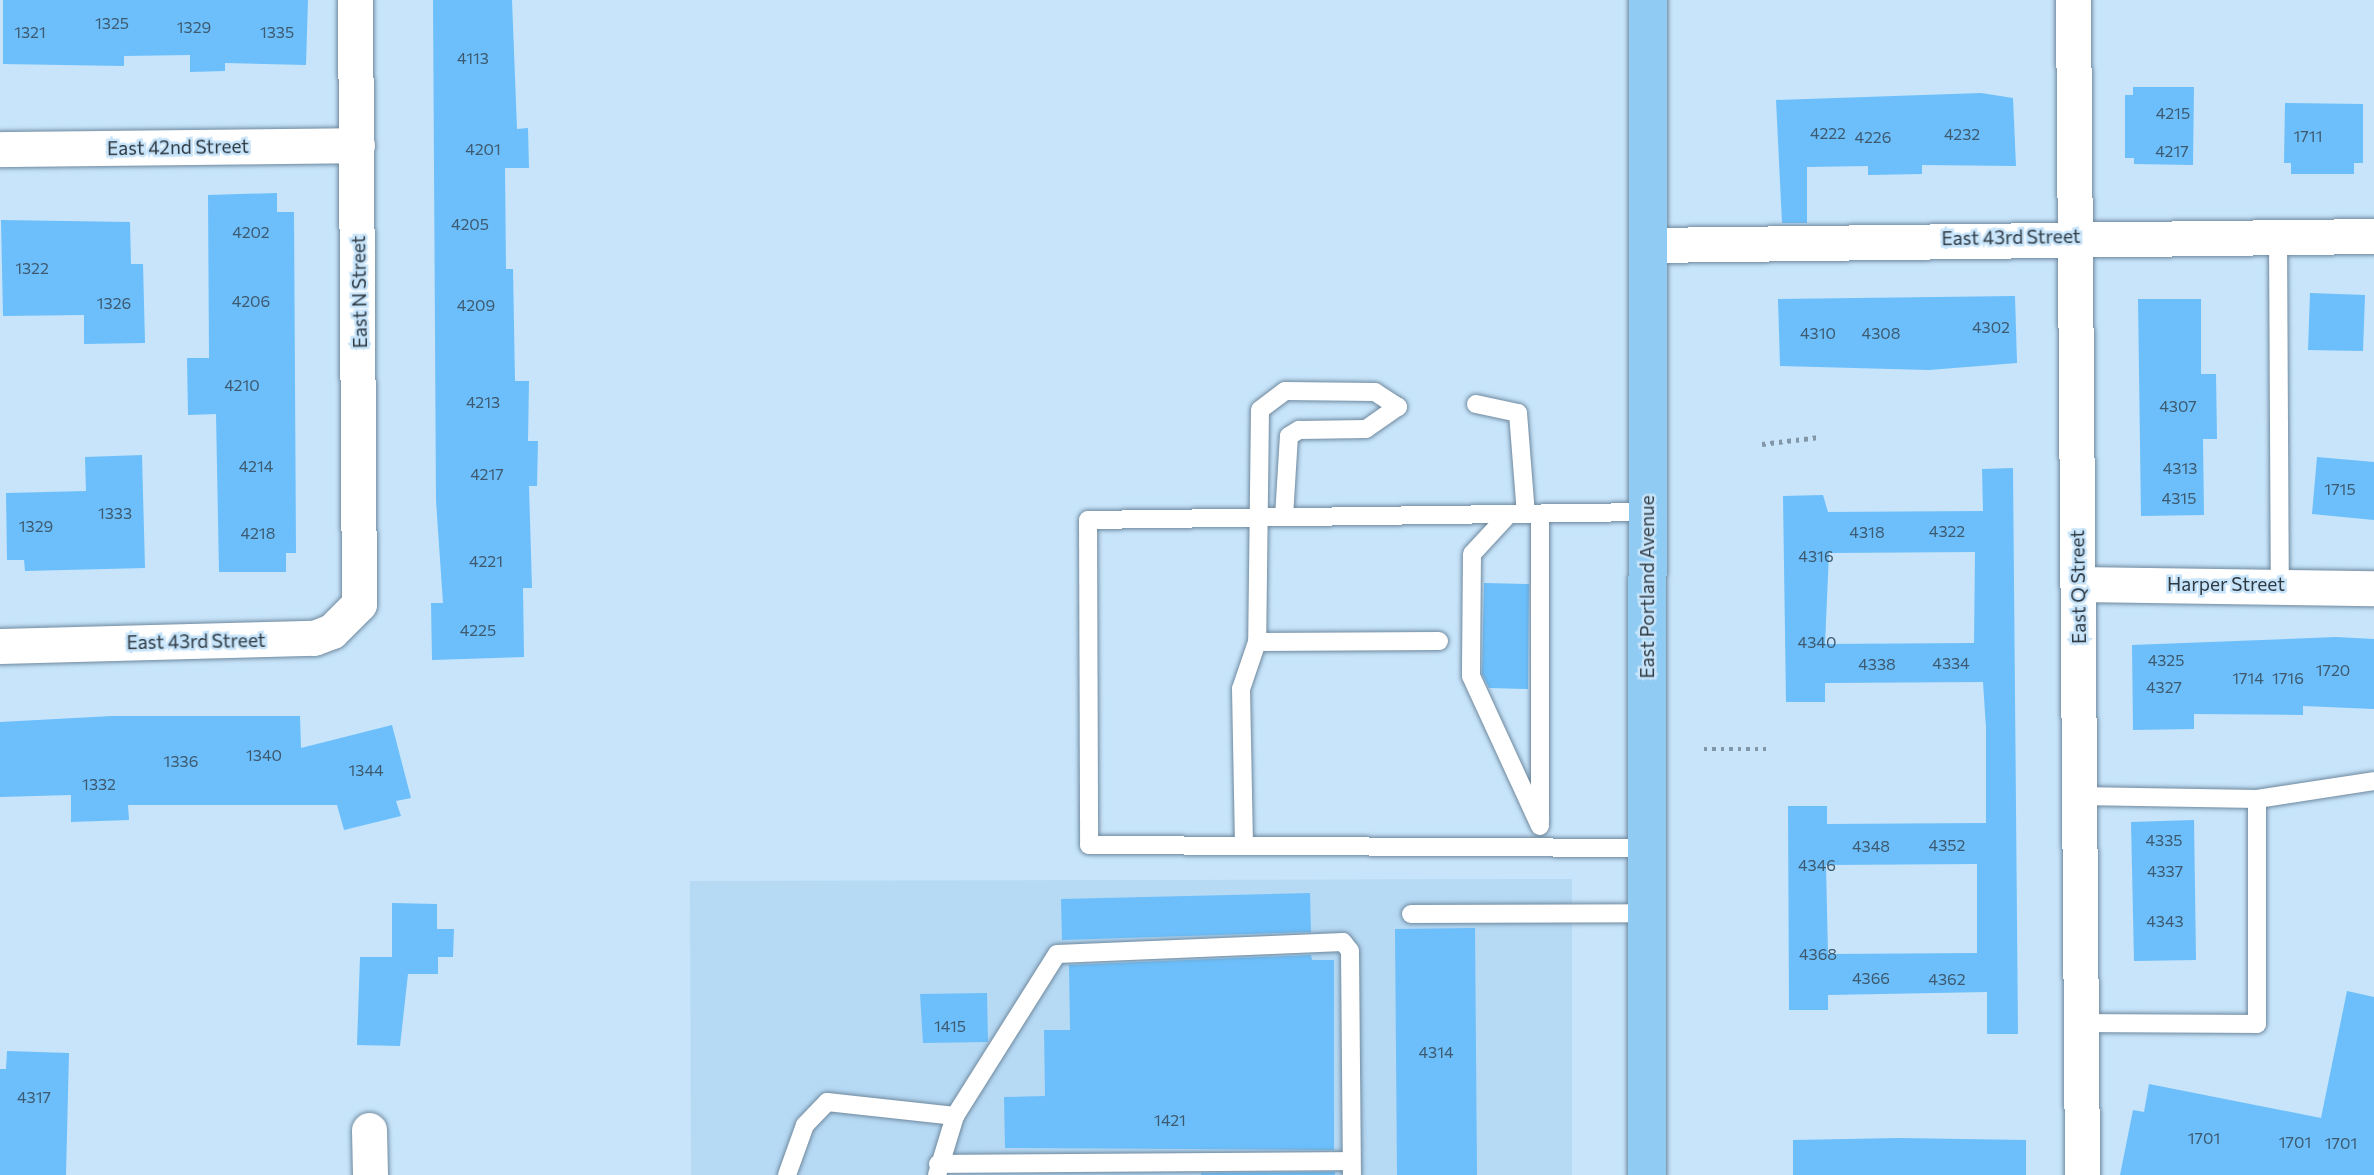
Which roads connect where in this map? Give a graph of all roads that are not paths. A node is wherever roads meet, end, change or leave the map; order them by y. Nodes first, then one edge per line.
1 (355, 0) edge
2 (1648, 0) edge
3 (2073, 0) edge
4 (357, 145) junction
5 (0, 149) edge
6 (2278, 235) junction
7 (2070, 236) junction
8 (2374, 236) edge
9 (1648, 245) junction
10 (1476, 404) dead end
11 (1647, 512) junction
12 (1525, 514) junction
13 (1257, 517) junction
14 (1284, 517) junction
15 (363, 583) joint
16 (2280, 583) junction
17 (2078, 584) junction
18 (2374, 588) edge
19 (1439, 641) dead end
20 (1258, 642) junction
21 (0, 646) edge
22 (2374, 781) edge
23 (2080, 796) junction
24 (2257, 799) junction
25 (1540, 836) junction
26 (1244, 845) junction
27 (1647, 848) junction
28 (1647, 913) junction
29 (1411, 914) dead end
30 (2081, 1023) junction
31 (955, 1116) junction
32 (369, 1130) dead end
33 (1352, 1168) edge
34 (938, 1170) edge
35 (370, 1175) edge
36 (787, 1175) edge
37 (1647, 1175) edge
38 (2082, 1175) edge

1 - 4 street, East N Street
2 - 9 main road, East Portland Avenue
3 - 7 street, East Q Street
4 - 5 street, East 42nd Street
4 - 15 street, East N Street
6 - 7 street, East 43rd Street
6 - 8 street, East 43rd Street
6 - 16 lane
7 - 9 street, East 43rd Street
7 - 17 street, East Q Street
9 - 11 main road, East Portland Avenue
10 - 12 lane
11 - 12 lane
11 - 27 main road, East Portland Avenue
12 - 14 lane
12 - 25 lane
12 - 25 lane
13 - 14 lane
13 - 14 lane
13 - 20 lane
13 - 26 lane
15 - 21 street, East 43rd Street
16 - 17 street, Harper Street
16 - 18 street, Harper Street
17 - 23 street, East Q Street
19 - 20 lane
20 - 26 lane
22 - 24 lane
23 - 24 lane
23 - 30 street, East Q Street
24 - 30 lane
25 - 26 lane
25 - 27 lane
27 - 28 main road, East Portland Avenue
28 - 29 lane
28 - 37 main road, East Portland Avenue
30 - 38 street, East Q Street
31 - 33 lane
31 - 34 lane
31 - 36 lane
32 - 35 street
33 - 34 lane

